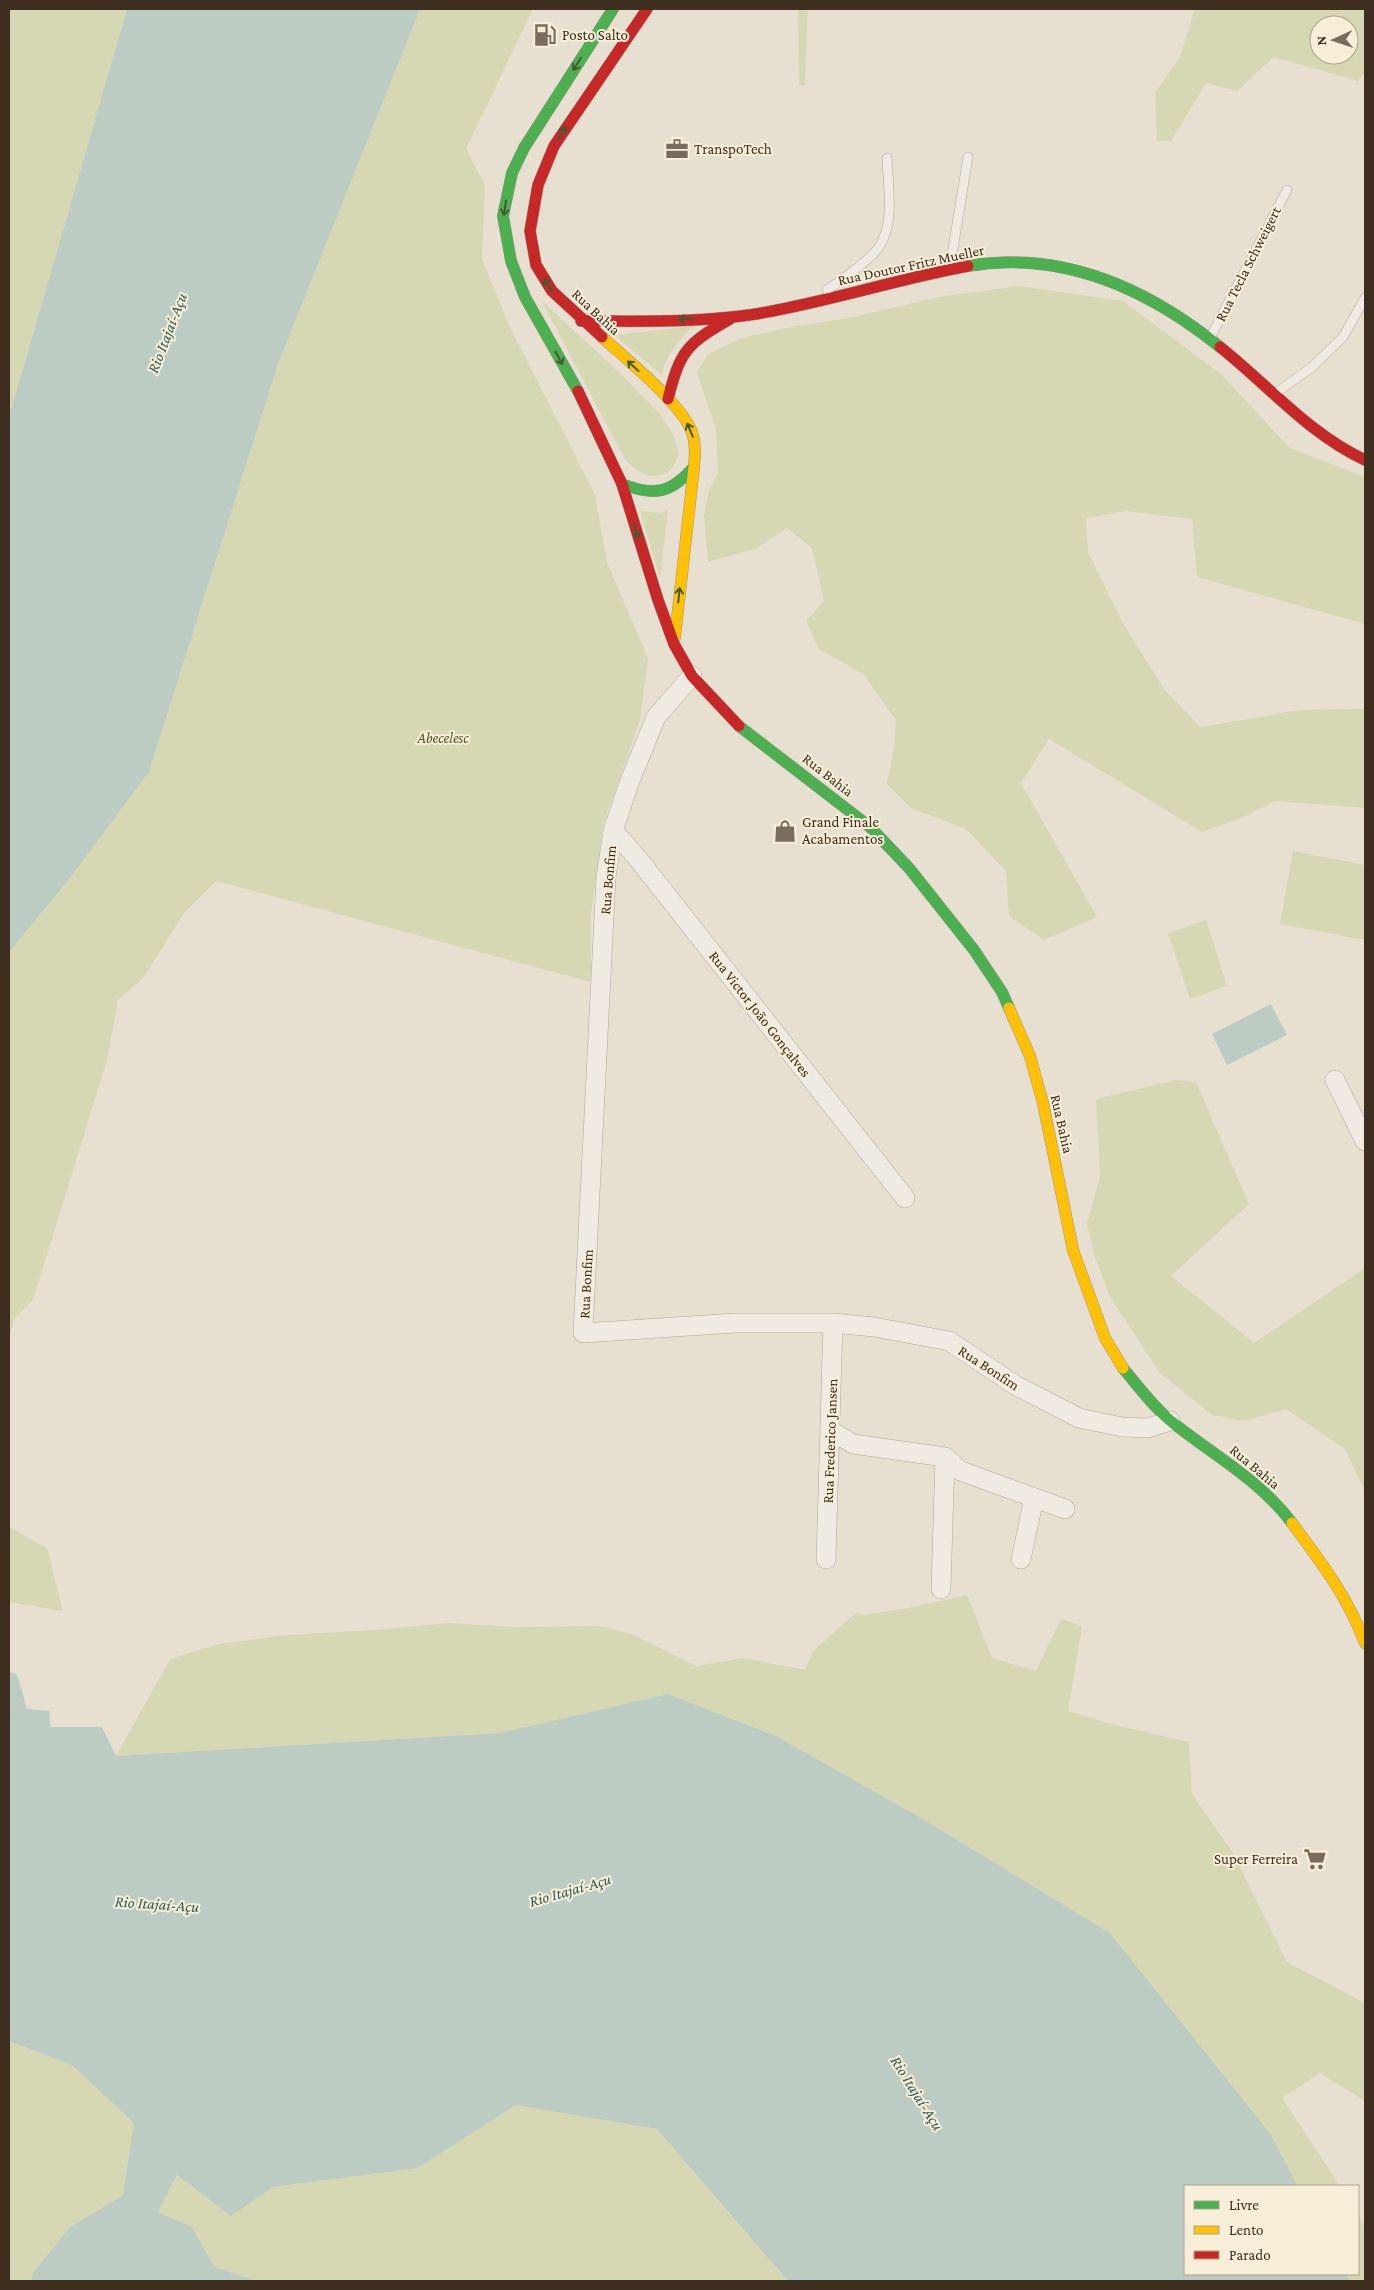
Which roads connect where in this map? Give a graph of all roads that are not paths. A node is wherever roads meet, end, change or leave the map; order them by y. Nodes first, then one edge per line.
1 (614, 9) edge
2 (647, 9) edge
3 (968, 157) dead end
4 (887, 158) dead end
5 (1287, 190) dead end
6 (950, 269) junction
7 (1365, 298) edge
8 (810, 302) junction
9 (734, 317) junction
10 (581, 321) junction
11 (1210, 338) junction
12 (1274, 394) junction
13 (668, 399) junction
14 (1365, 460) edge
15 (694, 467) junction
16 (622, 484) junction
17 (674, 644) junction
18 (692, 676) junction
19 (613, 831) junction
20 (1335, 1080) dead end
21 (1365, 1141) edge
22 (905, 1198) dead end
23 (833, 1323) junction
24 (1170, 1421) junction
25 (830, 1430) junction
26 (945, 1456) junction
27 (1034, 1498) junction
28 (1065, 1509) dead end
29 (826, 1558) dead end
30 (1021, 1559) dead end
31 (941, 1589) dead end
32 (1365, 1610) edge
33 (1354, 1614) junction
34 (1365, 1643) edge

1 -> 16 main road, Rua Bahia
10 -> 2 main road, Rua Bahia
3 - 6 lane
4 - 8 lane
5 - 11 lane, Rua Tecla Schweigert
6 - 8 main road, Rua Doutor Fritz Mueller
6 - 11 main road, Rua Doutor Fritz Mueller
7 - 12 lane
8 - 9 main road, Rua Doutor Fritz Mueller
9 -> 10 main road, Rua Doutor Fritz Mueller
9 - 13 main road, Rua Doutor Fritz Mueller
13 -> 10 main road, Rua Bahia
11 - 12 main road, Rua Doutor Fritz Mueller
12 - 14 main road, Rua Doutor Fritz Mueller
15 -> 13 main road, Rua Bahia
15 - 16 main road
17 -> 15 main road, Rua Bahia
16 -> 17 main road, Rua Bahia
17 - 18 main road, Rua Bahia
18 - 19 street, Rua Bonfim
18 - 24 main road, Rua Bahia
19 - 22 street, Rua Victor João Gonçalves
19 - 23 street, Rua Bonfim
20 - 21 street
23 - 24 street, Rua Bonfim
23 - 25 street, Rua Frederico Jansen
24 - 33 main road, Rua Bahia
25 - 26 street
25 - 29 street, Rua Frederico Jansen
26 - 27 street
26 - 31 street
27 - 28 street
27 - 30 street
32 - 33 main road
33 - 34 main road, Rua Bahia

